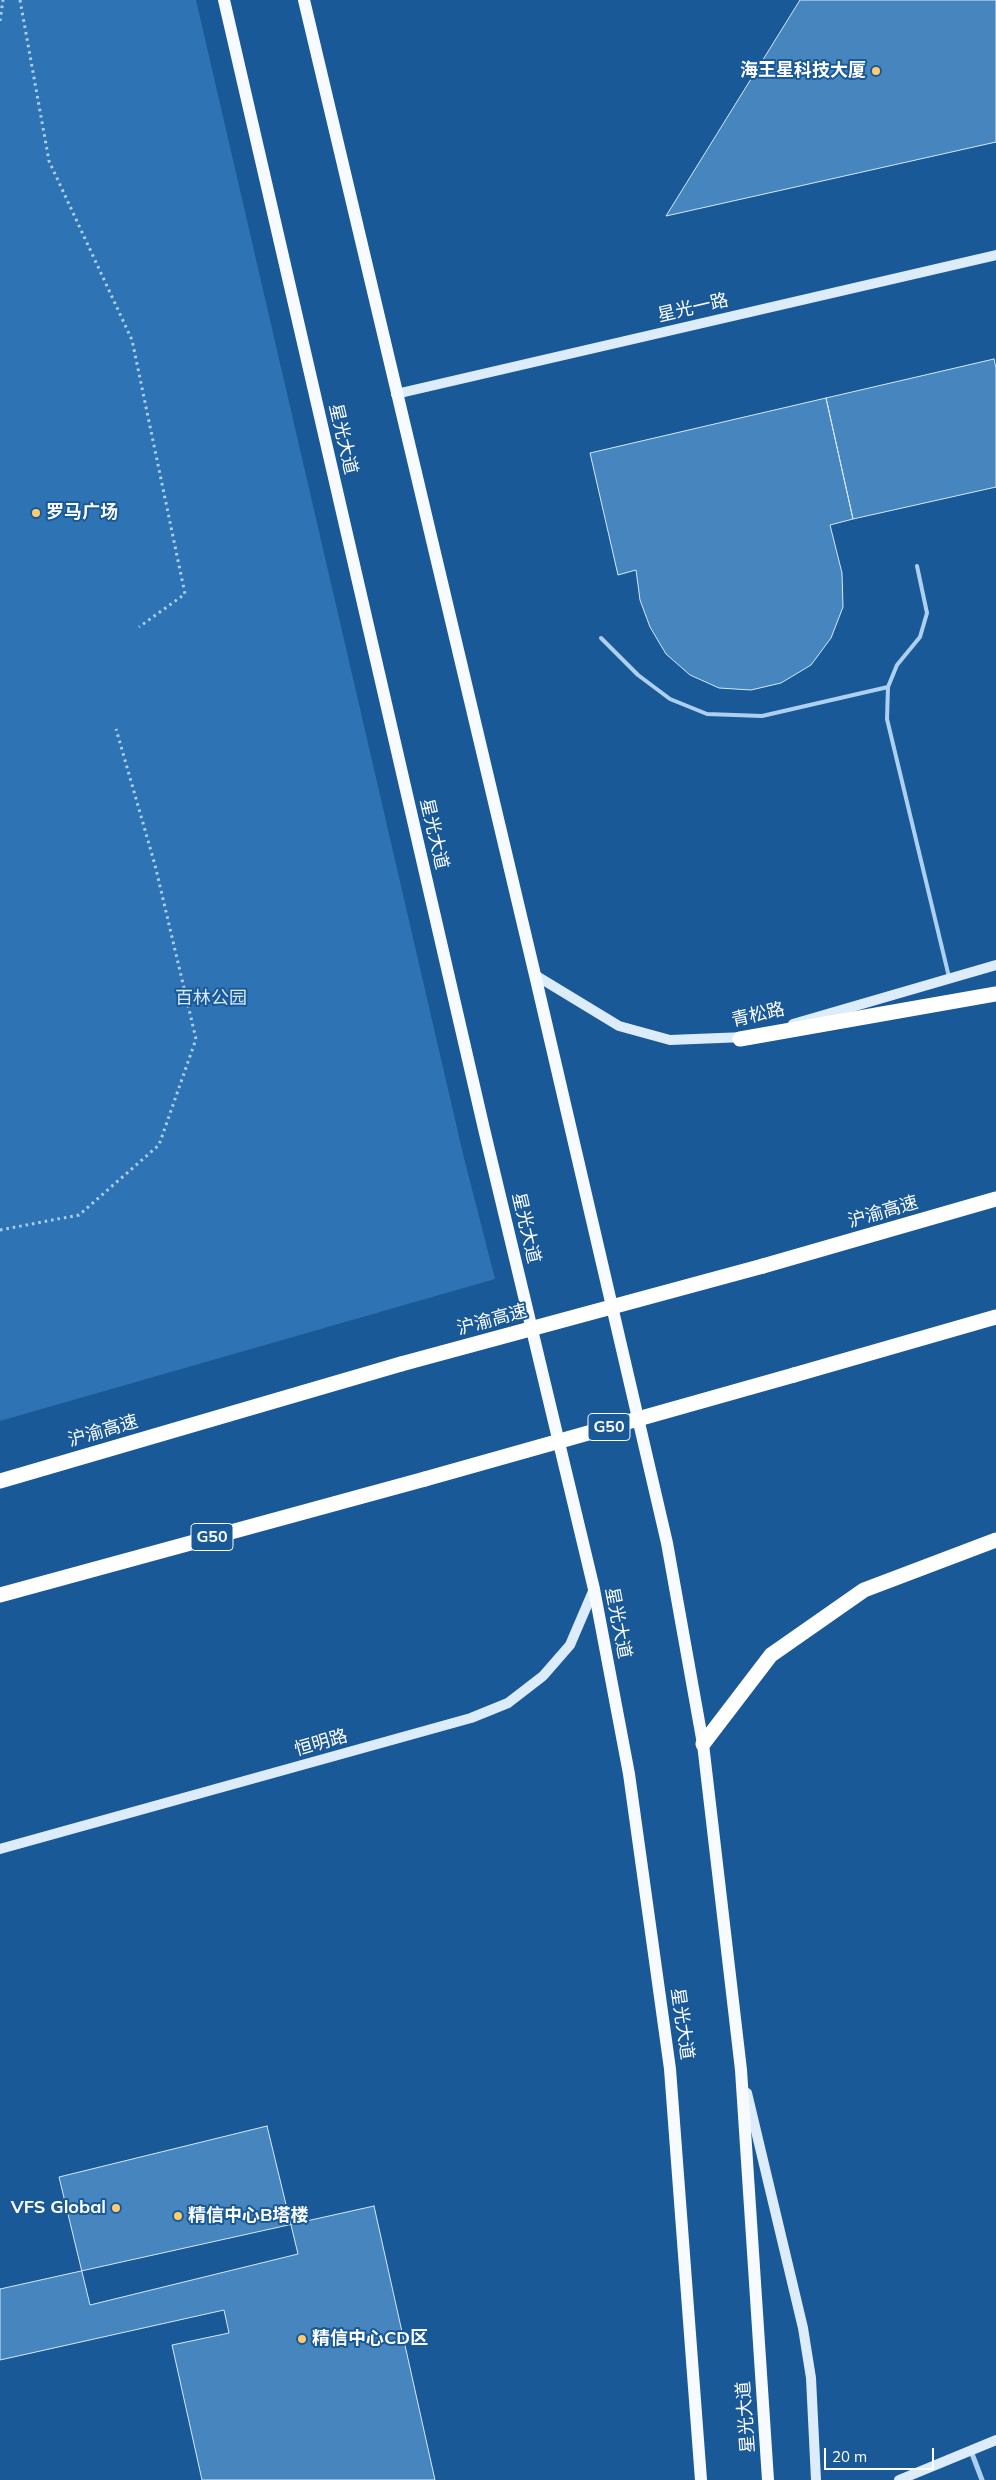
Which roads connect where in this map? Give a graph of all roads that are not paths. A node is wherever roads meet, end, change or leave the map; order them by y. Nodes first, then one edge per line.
1 (224, 0) edge
2 (304, 0) edge
3 (996, 255) edge
4 (396, 394) junction
5 (917, 566) dead end
6 (601, 638) dead end
7 (888, 687) junction
8 (996, 964) edge
9 (535, 975) junction
10 (949, 978) junction
11 (996, 994) edge
12 (740, 1039) junction
13 (996, 1199) edge
14 (996, 1317) edge
15 (0, 1481) edge
16 (996, 1540) edge
17 (594, 1589) junction
18 (0, 1595) edge
19 (703, 1744) junction
20 (0, 1849) edge
21 (741, 2070) junction
22 (996, 2440) edge
23 (971, 2451) junction
24 (701, 2480) edge
25 (768, 2480) edge
26 (816, 2480) edge
27 (899, 2480) edge
28 (982, 2480) edge

1 - 17 main road, 星光大道
2 - 4 main road, 星光大道
3 - 4 street, 星光一路
4 - 9 main road, 星光大道
5 - 7 lane
6 - 7 lane
7 - 10 lane
8 - 10 street, 青松路
9 - 12 street, 青松路
9 - 19 main road, 星光大道
10 - 12 street, 青松路
11 - 12 highway
13 - 15 highway, 沪渝高速, bridge
14 - 18 highway, G50, bridge
16 - 19 highway
17 - 20 street, 恒明路
17 - 24 main road, 星光大道
19 - 21 main road, 星光大道
21 - 25 main road, 星光大道
21 - 26 street
22 - 23 street
23 - 27 street
23 - 28 street

